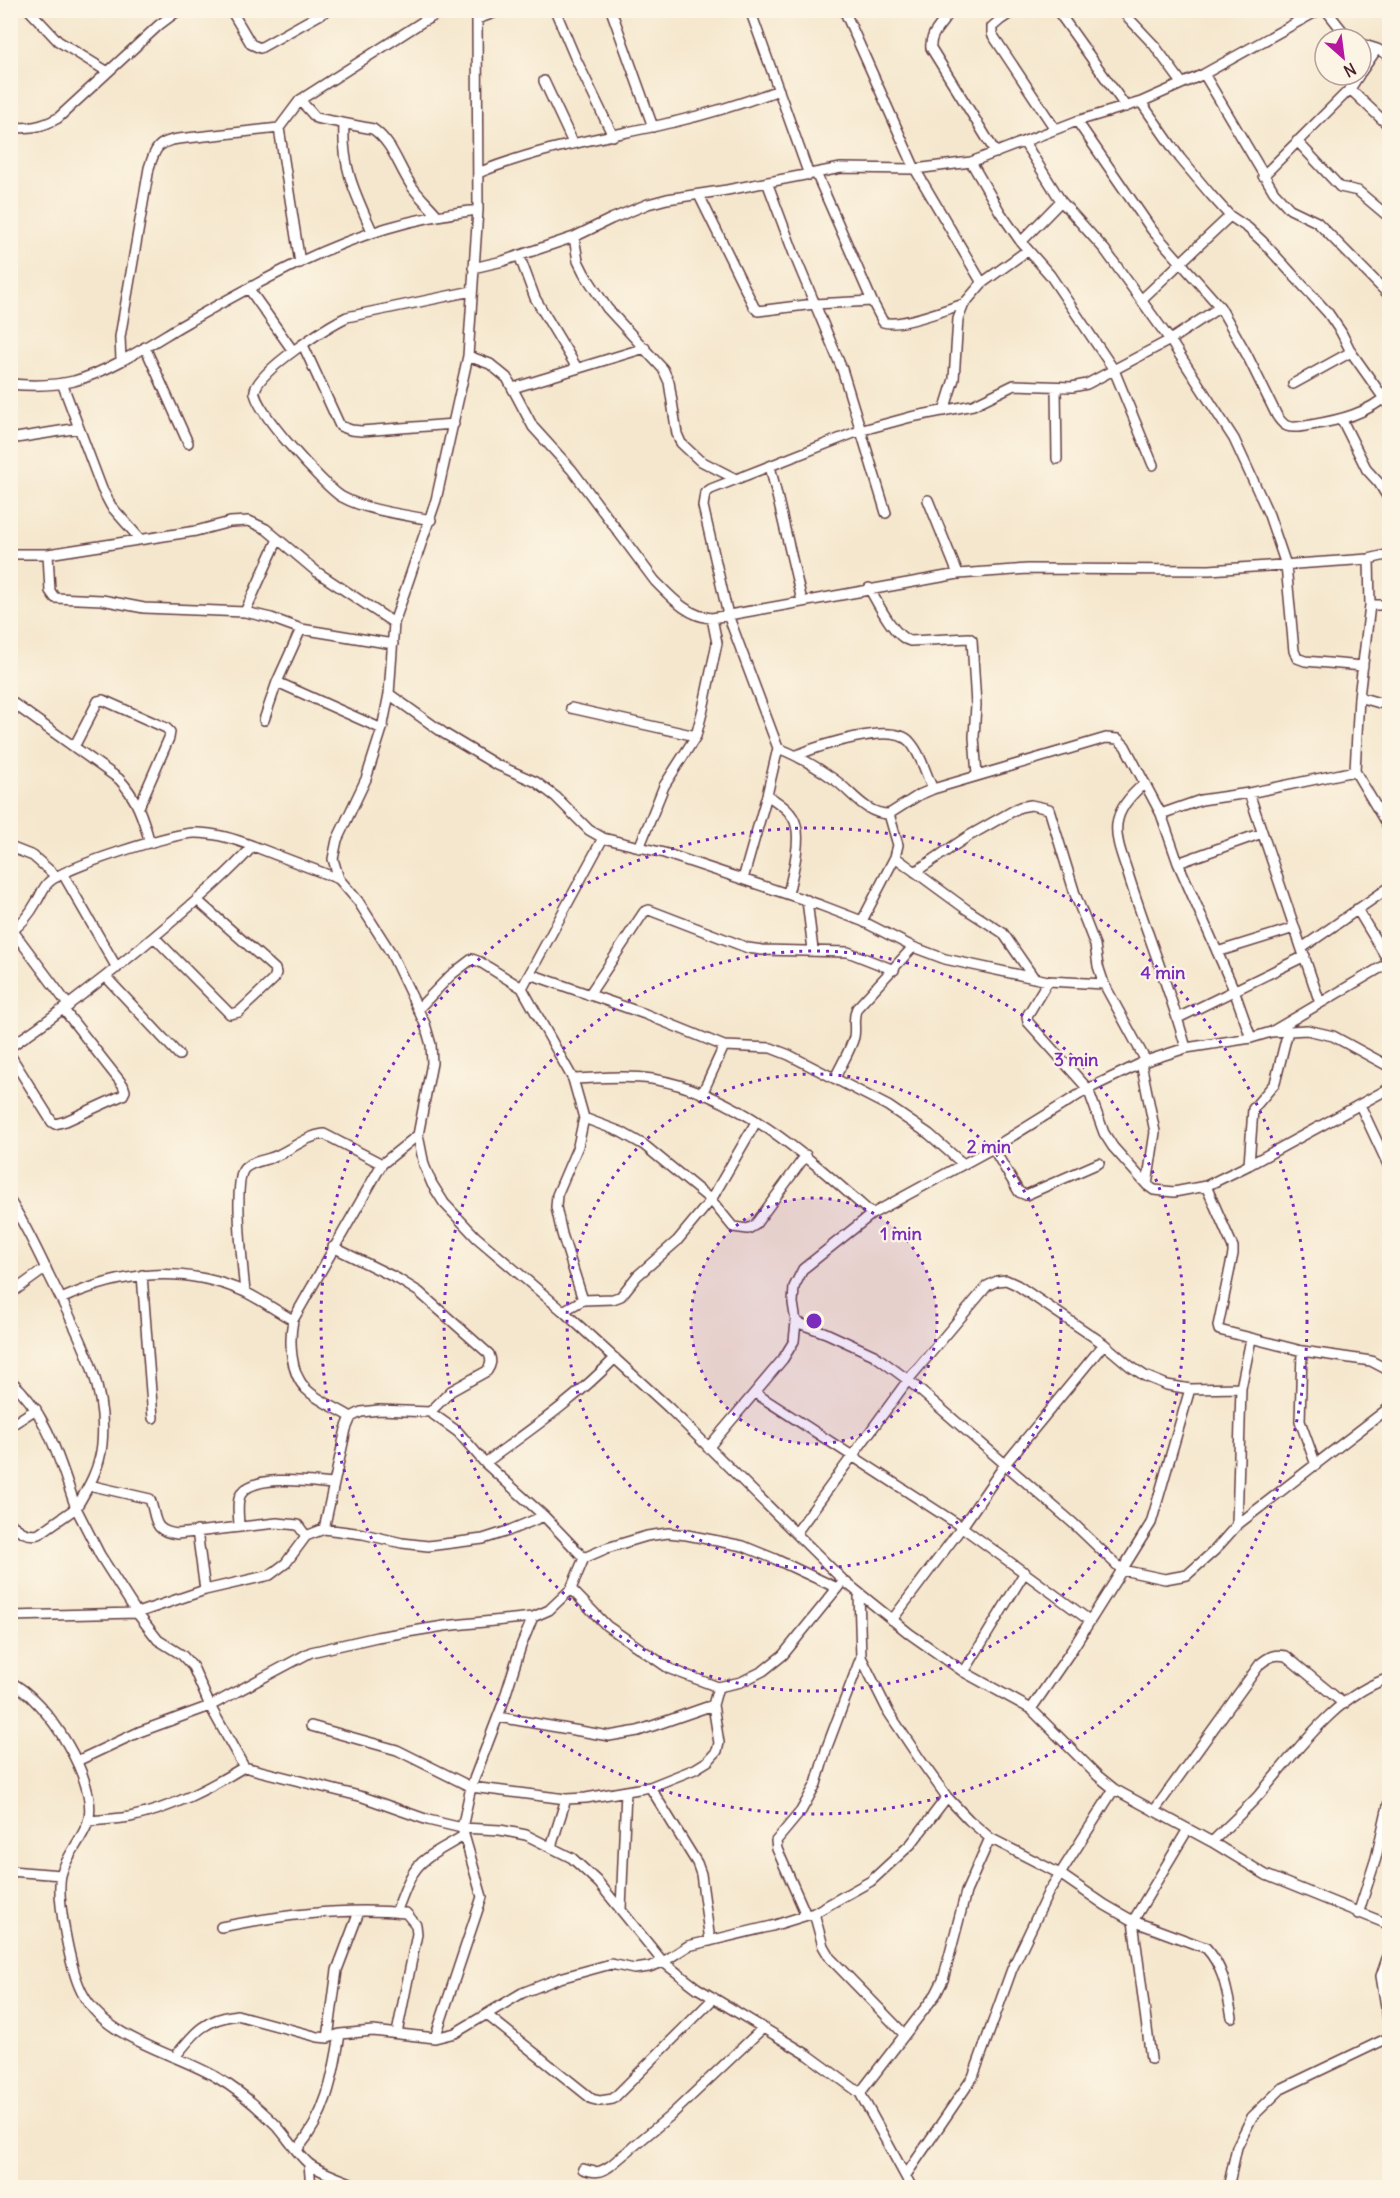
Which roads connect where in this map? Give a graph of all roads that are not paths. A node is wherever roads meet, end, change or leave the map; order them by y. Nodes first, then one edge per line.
1 (29, 10) edge
2 (179, 10) edge
3 (231, 10) edge
4 (328, 10) edge
5 (445, 10) edge
6 (502, 10) edge
7 (555, 10) edge
8 (611, 10) edge
9 (750, 10) edge
10 (844, 10) edge
11 (951, 10) edge
12 (1015, 10) edge
13 (1057, 10) edge
14 (1121, 10) edge
15 (1288, 10) edge
16 (1319, 10) edge
17 (1326, 10) edge
18 (476, 15) edge
19 (1302, 20) junction
20 (1339, 27) edge
21 (1373, 48) edge
22 (1377, 49) junction
23 (1373, 55) edge
24 (1389, 56) edge
25 (108, 72) junction
26 (1204, 74) junction
27 (544, 81) dead end
28 (1182, 83) junction
29 (1350, 89) joint
30 (779, 90) junction
31 (300, 100) junction
32 (1141, 102) junction
33 (1126, 107) junction
34 (1077, 121) junction
35 (344, 125) junction
36 (10, 127) edge
37 (652, 127) junction
38 (1389, 127) edge
39 (279, 128) junction
40 (1055, 129) junction
41 (613, 136) junction
42 (1297, 141) junction
43 (1024, 142) junction
44 (573, 143) junction
45 (996, 153) junction
46 (971, 162) junction
47 (915, 169) junction
48 (478, 173) junction
49 (812, 174) junction
50 (1263, 176) junction
51 (767, 182) junction
52 (699, 195) junction
53 (1061, 201) junction
54 (478, 210) junction
55 (437, 215) junction
56 (1230, 216) junction
57 (1389, 218) edge
58 (372, 231) junction
59 (574, 237) junction
60 (1024, 246) junction
61 (519, 255) junction
62 (1180, 261) junction
63 (300, 262) junction
64 (473, 268) junction
65 (982, 283) junction
66 (249, 289) junction
67 (472, 291) junction
68 (1389, 296) edge
69 (1141, 300) junction
70 (872, 301) junction
71 (814, 304) junction
72 (964, 304) junction
73 (1220, 307) junction
74 (1170, 340) junction
75 (303, 345) junction
76 (145, 347) junction
77 (645, 348) junction
78 (293, 351) junction
79 (1351, 352) junction
80 (468, 356) junction
81 (121, 360) junction
82 (577, 368) junction
83 (1114, 370) junction
84 (62, 383) junction
85 (10, 384) edge
86 (1293, 384) dead end
87 (1056, 387) junction
88 (513, 388) junction
89 (1387, 400) edge
90 (944, 411) junction
91 (1342, 420) junction
92 (454, 424) junction
93 (79, 428) junction
94 (859, 431) junction
95 (10, 440) edge
96 (188, 442) dead end
97 (1057, 459) dead end
98 (1153, 465) dead end
99 (770, 466) junction
100 (736, 479) junction
101 (928, 500) dead end
102 (1389, 501) edge
103 (886, 513) dead end
104 (431, 520) junction
105 (140, 539) junction
106 (278, 539) junction
107 (10, 554) edge
108 (48, 554) junction
109 (1389, 554) edge
110 (1370, 559) junction
111 (1286, 565) junction
112 (958, 574) junction
113 (869, 588) junction
114 (802, 602) junction
115 (1370, 605) junction
116 (1389, 605) edge
117 (245, 612) junction
118 (728, 615) junction
119 (712, 618) junction
120 (394, 623) junction
121 (301, 629) junction
122 (393, 644) junction
123 (1363, 666) junction
124 (277, 682) junction
125 (389, 694) junction
126 (1359, 697) junction
127 (10, 701) edge
128 (1389, 706) edge
129 (571, 708) dead end
130 (264, 720) dead end
131 (382, 729) junction
132 (696, 736) junction
133 (74, 747) junction
134 (778, 748) junction
135 (797, 755) junction
136 (1355, 771) junction
137 (977, 775) junction
138 (1145, 783) junction
139 (933, 789) junction
140 (1249, 793) junction
141 (767, 795) junction
142 (139, 807) junction
143 (889, 814) junction
144 (1161, 814) junction
145 (1389, 830) edge
146 (1263, 833) junction
147 (603, 838) junction
148 (150, 843) junction
149 (253, 846) junction
150 (10, 847) edge
151 (639, 848) junction
152 (895, 857) junction
153 (1178, 863) junction
154 (915, 872) junction
155 (60, 875) junction
156 (339, 879) junction
157 (742, 879) junction
158 (1389, 887) edge
159 (788, 894) junction
160 (197, 900) junction
161 (807, 900) junction
162 (1357, 909) junction
163 (862, 921) junction
164 (1294, 928) junction
165 (12, 931) edge
166 (154, 937) junction
167 (913, 947) junction
168 (813, 950) junction
169 (1217, 952) junction
170 (1303, 952) junction
171 (1389, 962) edge
172 (117, 968) junction
173 (894, 969) junction
174 (530, 974) junction
175 (106, 977) junction
176 (1034, 978) junction
177 (1048, 981) junction
178 (1104, 984) junction
179 (522, 988) junction
180 (1233, 990) junction
181 (589, 994) junction
182 (1320, 1003) junction
183 (66, 1008) junction
184 (418, 1009) junction
185 (1178, 1018) junction
186 (1288, 1031) junction
187 (1271, 1032) junction
188 (1251, 1038) junction
189 (724, 1046) junction
190 (10, 1047) edge
191 (1186, 1048) junction
192 (10, 1055) edge
193 (179, 1055) dead end
194 (1143, 1062) junction
195 (1389, 1067) edge
196 (835, 1078) junction
197 (573, 1079) junction
198 (1389, 1088) edge
199 (1088, 1089) junction
200 (702, 1094) junction
201 (1360, 1105) junction
202 (584, 1118) junction
203 (756, 1122) junction
204 (418, 1135) junction
205 (993, 1148) junction
206 (806, 1155) junction
207 (1100, 1163) dead end
208 (382, 1164) junction
209 (962, 1164) junction
210 (1249, 1165) junction
211 (1389, 1169) edge
212 (1147, 1185) junction
213 (1206, 1186) junction
214 (711, 1200) junction
215 (11, 1204) edge
216 (872, 1215) junction
217 (333, 1247) junction
218 (45, 1268) junction
219 (142, 1275) junction
220 (245, 1292) junction
221 (10, 1294) edge
222 (61, 1299) junction
223 (583, 1300) junction
224 (564, 1311) junction
225 (293, 1320) junction
226 (796, 1322) junction
227 (1251, 1340) junction
228 (1104, 1344) junction
229 (1302, 1351) junction
230 (615, 1358) junction
231 (1389, 1371) edge
232 (10, 1380) edge
233 (908, 1380) junction
234 (1241, 1388) junction
235 (1190, 1389) junction
236 (755, 1393) junction
237 (1389, 1407) edge
238 (36, 1408) junction
239 (430, 1412) junction
240 (351, 1417) junction
241 (153, 1418) dead end
242 (10, 1426) edge
243 (708, 1448) junction
244 (851, 1456) junction
245 (485, 1463) junction
246 (1006, 1463) junction
247 (1316, 1465) junction
248 (89, 1485) junction
249 (333, 1485) junction
250 (76, 1508) junction
251 (544, 1516) junction
252 (10, 1523) edge
253 (1238, 1525) junction
254 (240, 1527) junction
255 (962, 1527) junction
256 (324, 1529) junction
257 (197, 1531) junction
258 (796, 1533) junction
259 (306, 1536) junction
260 (584, 1558) junction
261 (1122, 1570) junction
262 (1025, 1572) junction
263 (843, 1580) junction
264 (837, 1588) junction
265 (570, 1589) junction
266 (205, 1590) junction
267 (859, 1594) junction
268 (137, 1613) junction
269 (10, 1616) edge
270 (533, 1617) junction
271 (892, 1620) junction
272 (1089, 1620) junction
273 (861, 1656) junction
274 (964, 1672) junction
275 (1389, 1678) edge
276 (10, 1682) edge
277 (718, 1687) junction
278 (1344, 1704) junction
279 (713, 1705) junction
280 (210, 1706) junction
281 (1030, 1709) junction
282 (498, 1717) junction
283 (310, 1726) dead end
284 (77, 1761) junction
285 (244, 1767) junction
286 (471, 1787) junction
287 (650, 1787) junction
288 (1114, 1789) junction
289 (626, 1791) junction
290 (947, 1797) junction
291 (1389, 1797) edge
292 (566, 1799) junction
293 (1154, 1811) junction
294 (88, 1821) junction
295 (1188, 1829) junction
296 (463, 1832) junction
297 (990, 1838) junction
298 (1212, 1842) junction
299 (551, 1847) junction
300 (10, 1871) edge
301 (1060, 1874) junction
302 (61, 1875) junction
303 (621, 1909) junction
304 (359, 1912) junction
305 (396, 1912) junction
306 (810, 1914) junction
307 (1358, 1914) junction
308 (1133, 1921) junction
309 (1389, 1925) edge
310 (221, 1927) dead end
311 (710, 1941) junction
312 (1389, 1950) edge
313 (663, 1962) junction
314 (714, 1998) junction
315 (487, 2015) junction
316 (1232, 2017) dead end
317 (763, 2028) junction
318 (1389, 2031) edge
319 (397, 2033) junction
320 (340, 2034) junction
321 (904, 2034) junction
322 (1389, 2037) edge
323 (328, 2038) junction
324 (435, 2038) junction
325 (175, 2057) junction
326 (1151, 2059) dead end
327 (860, 2093) junction
328 (297, 2150) junction
329 (309, 2164) junction
330 (583, 2169) dead end
331 (906, 2175) junction
332 (311, 2187) edge
333 (362, 2187) edge
334 (912, 2187) edge
335 (1228, 2187) edge

1 - 25 street
2 - 25 street
3 - 4 street
5 - 31 street
6 - 18 street
7 - 41 street
8 - 37 street
9 - 30 street
10 - 47 street
11 - 45 street
12 - 40 street
13 - 33 street
14 - 28 street
15 - 19 street
16 - 19 street
17 - 20 street
18 - 48 street
19 - 26 street
21 - 22 street
22 - 23 street
22 - 24 street
25 - 36 street
26 - 28 street
26 - 50 street
27 - 44 street
28 - 32 street
29 - 38 street
29 - 42 street
30 - 37 street
30 - 49 street
31 - 35 street
31 - 39 street
32 - 33 street
32 - 56 street
33 - 34 street
34 - 40 street
34 - 62 street
35 - 55 street
35 - 58 street
37 - 41 street
39 - 63 street
39 - 81 street
40 - 43 street
41 - 44 street
42 - 50 street
42 - 57 street
43 - 45 street
43 - 53 street
44 - 48 street
45 - 46 street
46 - 47 street
46 - 60 street
47 - 49 street
47 - 65 street
48 - 54 street
49 - 51 street
49 - 70 street
50 - 68 street
51 - 52 street
51 - 71 street
52 - 59 street
52 - 71 street
53 - 60 street
53 - 69 street
54 - 55 street
54 - 64 street
55 - 58 street
56 - 62 street
56 - 79 street
58 - 63 street
59 - 61 street
59 - 77 street
60 - 65 street
60 - 83 street
61 - 64 street
61 - 82 street
62 - 69 street
62 - 73 street
63 - 66 street
64 - 67 street
65 - 72 street
66 - 76 street
66 - 78 street
67 - 75 street
67 - 80 street
69 - 74 street
70 - 71 street
70 - 72 street
71 - 94 street
72 - 90 street
73 - 74 street
73 - 91 street
74 - 83 street
74 - 111 street
75 - 78 street
75 - 92 street
76 - 81 street
76 - 96 street
77 - 82 street
77 - 100 street
78 - 104 street
79 - 86 street
79 - 89 street
80 - 88 street
80 - 92 street
81 - 84 street
82 - 88 street
83 - 87 street
83 - 98 street
84 - 85 street
84 - 93 street
87 - 90 street
87 - 97 street
88 - 119 street
89 - 91 street
90 - 94 street
91 - 102 street
92 - 104 street
93 - 95 street
93 - 105 street
94 - 99 street
94 - 103 street
99 - 100 street
99 - 114 street
100 - 118 street
101 - 112 street
104 - 120 street
105 - 106 street
105 - 108 street
106 - 117 street
106 - 120 street
107 - 108 street
108 - 117 street
109 - 110 street
110 - 111 street
110 - 115 street
111 - 112 street
111 - 123 street
112 - 113 street
113 - 114 street
113 - 137 street
114 - 118 street
115 - 116 street
115 - 123 street
117 - 121 street
118 - 119 street
118 - 134 street
119 - 132 street
120 - 122 street
121 - 122 street
121 - 124 street
122 - 125 street
123 - 126 street
124 - 130 street
124 - 131 street
125 - 131 street
125 - 147 street
126 - 128 street
126 - 136 street
127 - 133 street
129 - 132 street
131 - 156 street
132 - 151 street
133 - 142 street
133 - 142 street
134 - 135 street
134 - 141 street
135 - 139 street
135 - 143 street
136 - 140 street
136 - 145 street
137 - 138 street
137 - 139 street
138 - 144 street
138 - 185 street
139 - 143 street
140 - 144 street
140 - 146 street
141 - 157 street
141 - 159 street
142 - 148 street
143 - 152 street
144 - 153 street
146 - 153 street
146 - 164 street
147 - 151 street
147 - 174 street
148 - 149 street
148 - 155 street
149 - 156 street
149 - 160 street
150 - 155 street
151 - 157 street
152 - 154 street
152 - 163 street
153 - 169 street
154 - 176 street
154 - 178 street
155 - 165 street
155 - 172 street
156 - 184 street
157 - 159 street
158 - 162 street
159 - 161 street
160 - 166 street
160 - 166 street
161 - 163 street
161 - 168 street
162 - 170 street
162 - 171 street
163 - 167 street
164 - 169 street
164 - 170 street
165 - 183 street
166 - 172 street
167 - 173 street
167 - 176 street
168 - 173 street
168 - 181 street
169 - 180 street
170 - 180 street
170 - 182 street
171 - 182 street
172 - 175 street
173 - 196 street
174 - 179 street
174 - 181 street
175 - 183 street
175 - 193 street
176 - 177 street
177 - 178 street
177 - 199 street
178 - 194 street
179 - 184 street
179 - 197 street
180 - 185 street
180 - 188 street
181 - 189 street
182 - 187 street
183 - 190 street
183 - 192 street
184 - 204 street
185 - 191 street
186 - 187 street
186 - 195 street
186 - 210 street
187 - 188 street
188 - 191 street
189 - 196 street
189 - 200 street
191 - 194 street
194 - 199 street
194 - 212 street
196 - 209 street
197 - 200 street
197 - 202 street
198 - 201 street
199 - 205 street
199 - 212 street
200 - 203 street
201 - 210 street
201 - 211 street
202 - 214 street
202 - 223 street
203 - 206 street
203 - 214 street
204 - 208 street
204 - 224 street
205 - 207 street
205 - 209 street
206 - 214 street
206 - 216 street
208 - 217 street
208 - 220 street
209 - 216 street
210 - 213 street
212 - 213 street
213 - 227 street
214 - 223 street
215 - 218 street
216 - 226 street
217 - 225 street
217 - 239 street
218 - 221 street
218 - 222 street
219 - 220 street
219 - 222 street
219 - 241 street
220 - 225 street
222 - 248 street
223 - 224 street
224 - 230 street
225 - 240 street
226 - 233 street
226 - 236 street
227 - 229 street
227 - 234 street
228 - 233 street
228 - 235 street
228 - 246 street
229 - 231 street
229 - 247 street
230 - 243 street
230 - 245 street
232 - 238 street
233 - 244 street
233 - 246 street
234 - 235 street
234 - 253 street
235 - 261 street
236 - 243 street
236 - 244 street
237 - 247 street
238 - 242 street
238 - 250 street
239 - 240 street
239 - 245 street
240 - 249 street
243 - 258 street
244 - 255 street
244 - 258 street
245 - 251 street
246 - 255 street
246 - 261 street
247 - 253 street
248 - 250 street
248 - 257 street
249 - 254 street
249 - 256 street
250 - 252 street
250 - 268 street
251 - 256 street
251 - 260 street
253 - 261 street
254 - 257 street
254 - 259 street
255 - 262 street
255 - 271 street
256 - 259 street
257 - 266 street
258 - 263 street
259 - 266 street
260 - 264 street
260 - 265 street
261 - 272 street
262 - 272 street
262 - 274 street
263 - 264 street
263 - 267 street
264 - 277 street
265 - 270 street
265 - 277 street
266 - 268 street
267 - 271 street
267 - 273 street
268 - 269 street
268 - 280 street
270 - 280 street
270 - 282 street
271 - 274 street
272 - 281 street
273 - 290 street
273 - 306 street
274 - 281 street
275 - 278 street
276 - 284 street
277 - 279 street
278 - 293 street
278 - 298 street
279 - 282 street
279 - 287 street
280 - 284 street
280 - 285 street
281 - 288 street
282 - 286 street
283 - 286 street
284 - 294 street
285 - 294 street
285 - 296 street
286 - 292 street
286 - 296 street
287 - 289 street
287 - 311 street
288 - 293 street
288 - 301 street
289 - 292 street
289 - 303 street
290 - 297 street
290 - 306 street
291 - 307 street
292 - 299 street
293 - 295 street
294 - 302 street
295 - 298 street
295 - 308 street
296 - 299 street
296 - 305 street
296 - 324 street
297 - 301 street
297 - 321 street
298 - 307 street
299 - 303 street
300 - 302 street
301 - 308 street
301 - 331 street
302 - 325 street
303 - 313 street
304 - 305 street
304 - 310 street
304 - 323 street
305 - 319 street
306 - 311 street
306 - 321 street
307 - 309 street
308 - 316 street
308 - 326 street
311 - 313 street
312 - 318 street
313 - 314 street
313 - 315 street
314 - 315 street
314 - 317 street
315 - 324 street
317 - 327 street
317 - 330 street
319 - 320 street
319 - 324 street
320 - 323 street
320 - 328 street
321 - 327 street
322 - 335 street
323 - 325 street
325 - 328 street
327 - 331 street
328 - 329 street
329 - 332 street
329 - 333 street
331 - 334 street

